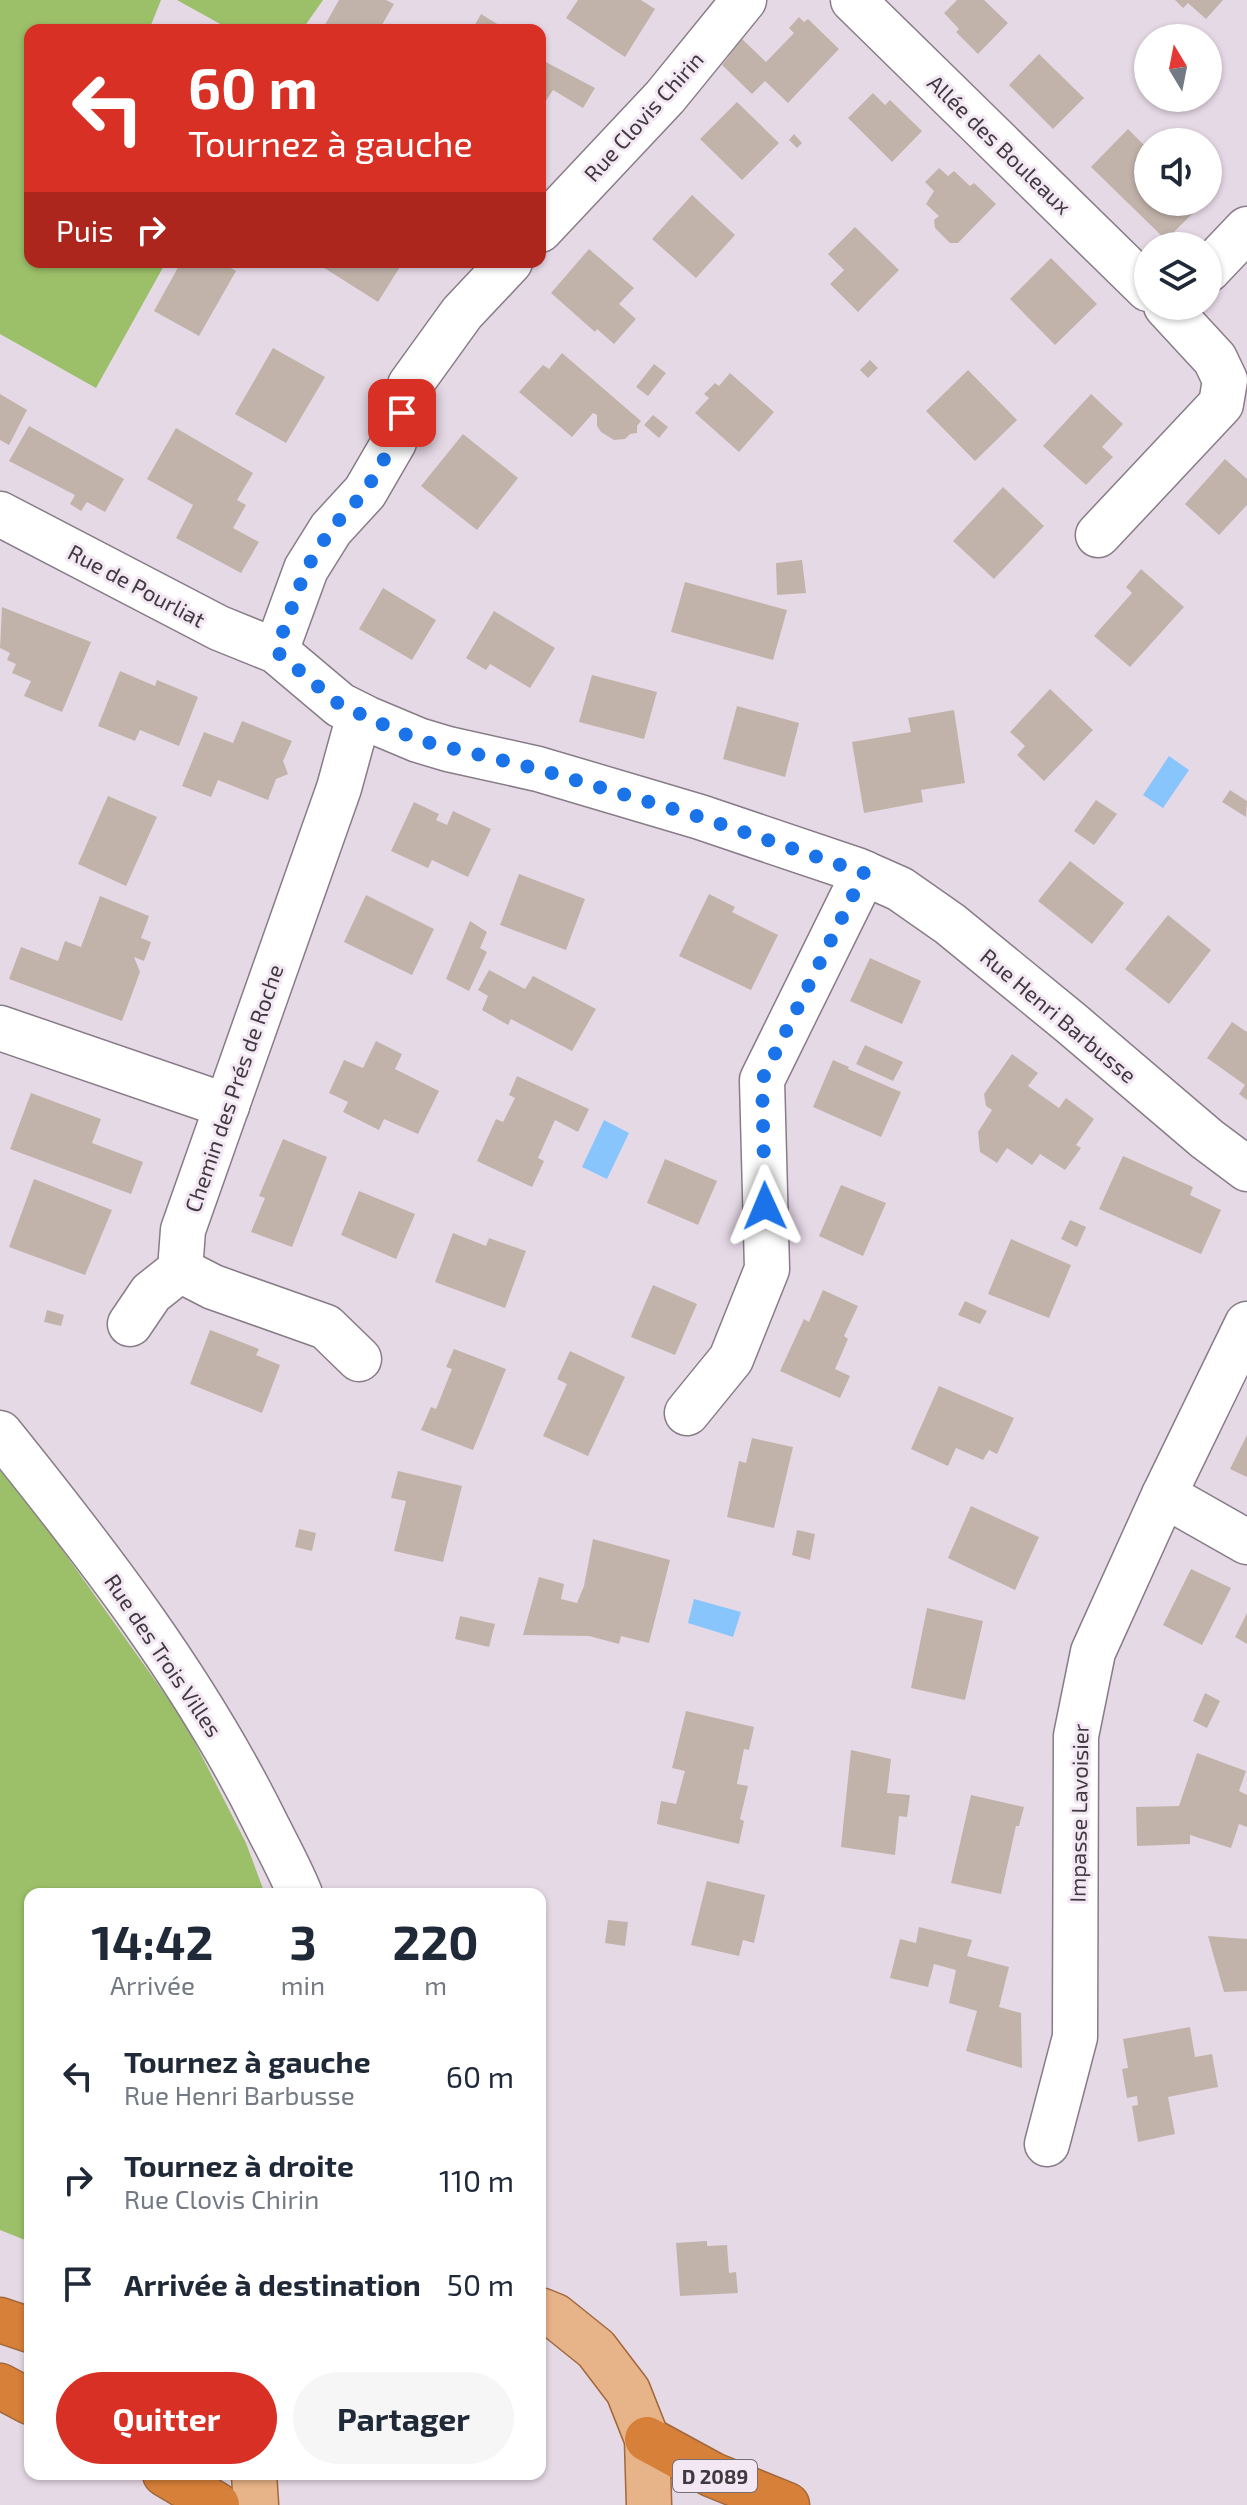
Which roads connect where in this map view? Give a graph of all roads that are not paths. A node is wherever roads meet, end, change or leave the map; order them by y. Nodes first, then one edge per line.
1 (744, 0) edge
2 (853, 0) edge
3 (546, 224) edge
4 (1247, 229) edge
5 (1222, 255) edge
6 (504, 268) edge
7 (1134, 274) edge
8 (1179, 320) edge
9 (0, 514) edge
10 (1098, 535) dead end
11 (276, 651) junction
12 (359, 715) junction
13 (864, 873) junction
14 (0, 1028) edge
15 (227, 1106) junction
16 (1247, 1169) edge
17 (180, 1270) junction
18 (130, 1324) dead end
19 (1247, 1324) edge
20 (359, 1359) dead end
21 (687, 1413) dead end
22 (0, 1433) edge
23 (1164, 1495) junction
24 (1247, 1542) edge
25 (297, 1888) edge
26 (1047, 2144) dead end
27 (546, 2312) edge
28 (0, 2320) edge
29 (24, 2328) edge
30 (0, 2386) edge
31 (24, 2399) edge
32 (647, 2439) junction
33 (175, 2480) edge
34 (254, 2480) edge
35 (217, 2505) edge
36 (256, 2505) edge
37 (649, 2505) edge
38 (787, 2505) edge

1 - 3 street, Rue Clovis Chirin
2 - 7 street, Allée des Bouleaux
4 - 5 street
6 - 11 street
8 - 10 street, Allée des Bouleaux
9 - 11 street, Rue de Pourliat
11 - 12 street, Rue Henri Barbusse
12 - 13 street, Rue Henri Barbusse
12 - 15 street, Chemin des Prés de Roche
13 - 16 street, Rue Henri Barbusse
13 - 21 street
14 - 15 street
15 - 17 street, Chemin des Prés de Roche
17 - 18 street
17 - 20 street
19 - 23 street, Impasse Lavoisier
22 - 25 street, Rue des Trois Villes
23 - 24 street
23 - 26 street, Impasse Lavoisier
27 - 32 main road
28 - 29 highway
30 - 31 highway
32 - 37 main road
32 - 38 highway, D 2089
33 - 35 highway
34 - 36 main road

